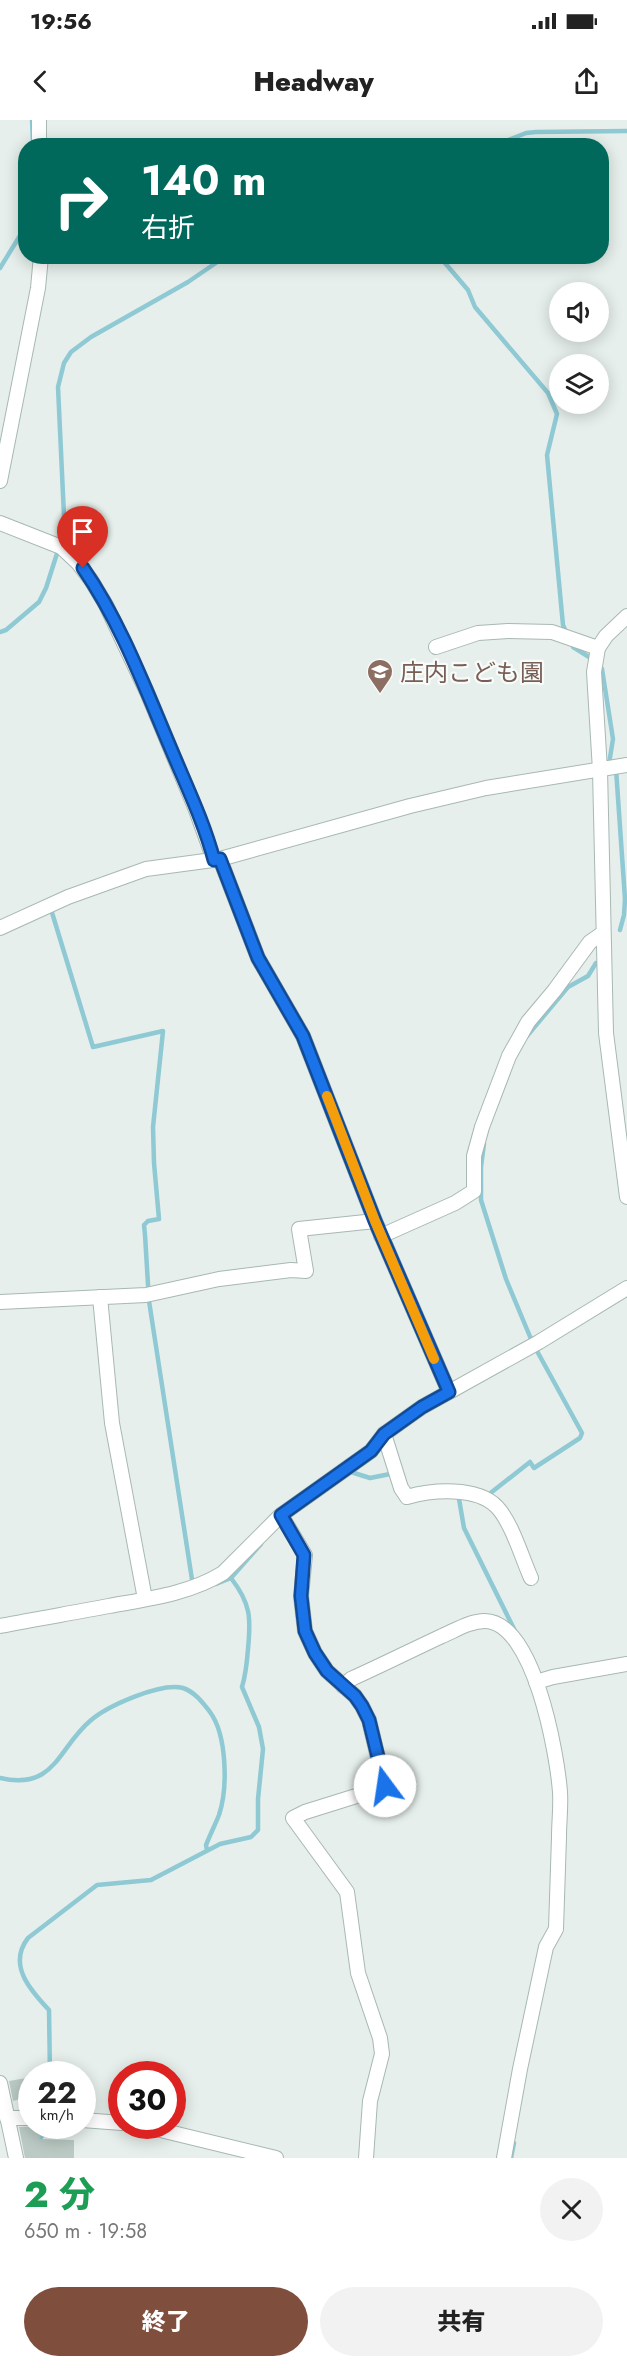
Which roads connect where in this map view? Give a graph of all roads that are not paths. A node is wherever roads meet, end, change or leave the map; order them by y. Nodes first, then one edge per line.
1 (39, 120) edge
2 (39, 138) edge
3 (40, 264) edge
4 (0, 481) edge
5 (0, 524) edge
6 (627, 616) edge
7 (436, 647) dead end
8 (596, 657) junction
9 (620, 766) edge
10 (600, 770) junction
11 (215, 857) junction
12 (0, 928) edge
13 (603, 933) junction
14 (627, 1197) edge
15 (375, 1221) junction
16 (381, 1236) junction
17 (627, 1288) edge
18 (100, 1297) junction
19 (0, 1302) edge
20 (449, 1392) junction
21 (384, 1434) junction
22 (282, 1518) junction
23 (531, 1578) dead end
24 (146, 1599) junction
25 (0, 1626) edge
26 (627, 1664) edge
27 (540, 1681) junction
28 (343, 1686) junction
29 (0, 2083) edge
30 (7, 2118) junction
31 (18, 2118) edge
32 (186, 2136) edge
33 (16, 2158) edge
34 (276, 2158) edge
35 (366, 2158) edge
36 (504, 2158) edge

1 - 2 street
3 - 4 street
5 - 11 street
6 - 8 street
7 - 8 street
8 - 10 street
9 - 10 street
10 - 11 street
10 - 13 street
11 - 12 street
11 - 15 street
13 - 14 street
13 - 16 street
15 - 16 street
15 - 18 street
16 - 20 street
17 - 20 street
18 - 19 street
18 - 24 street
20 - 21 street
21 - 22 street
21 - 23 street
22 - 24 street
22 - 28 street
24 - 25 street
26 - 27 street
27 - 28 street
27 - 36 street
28 - 35 street
29 - 30 street
30 - 31 street
30 - 33 street
32 - 34 street

